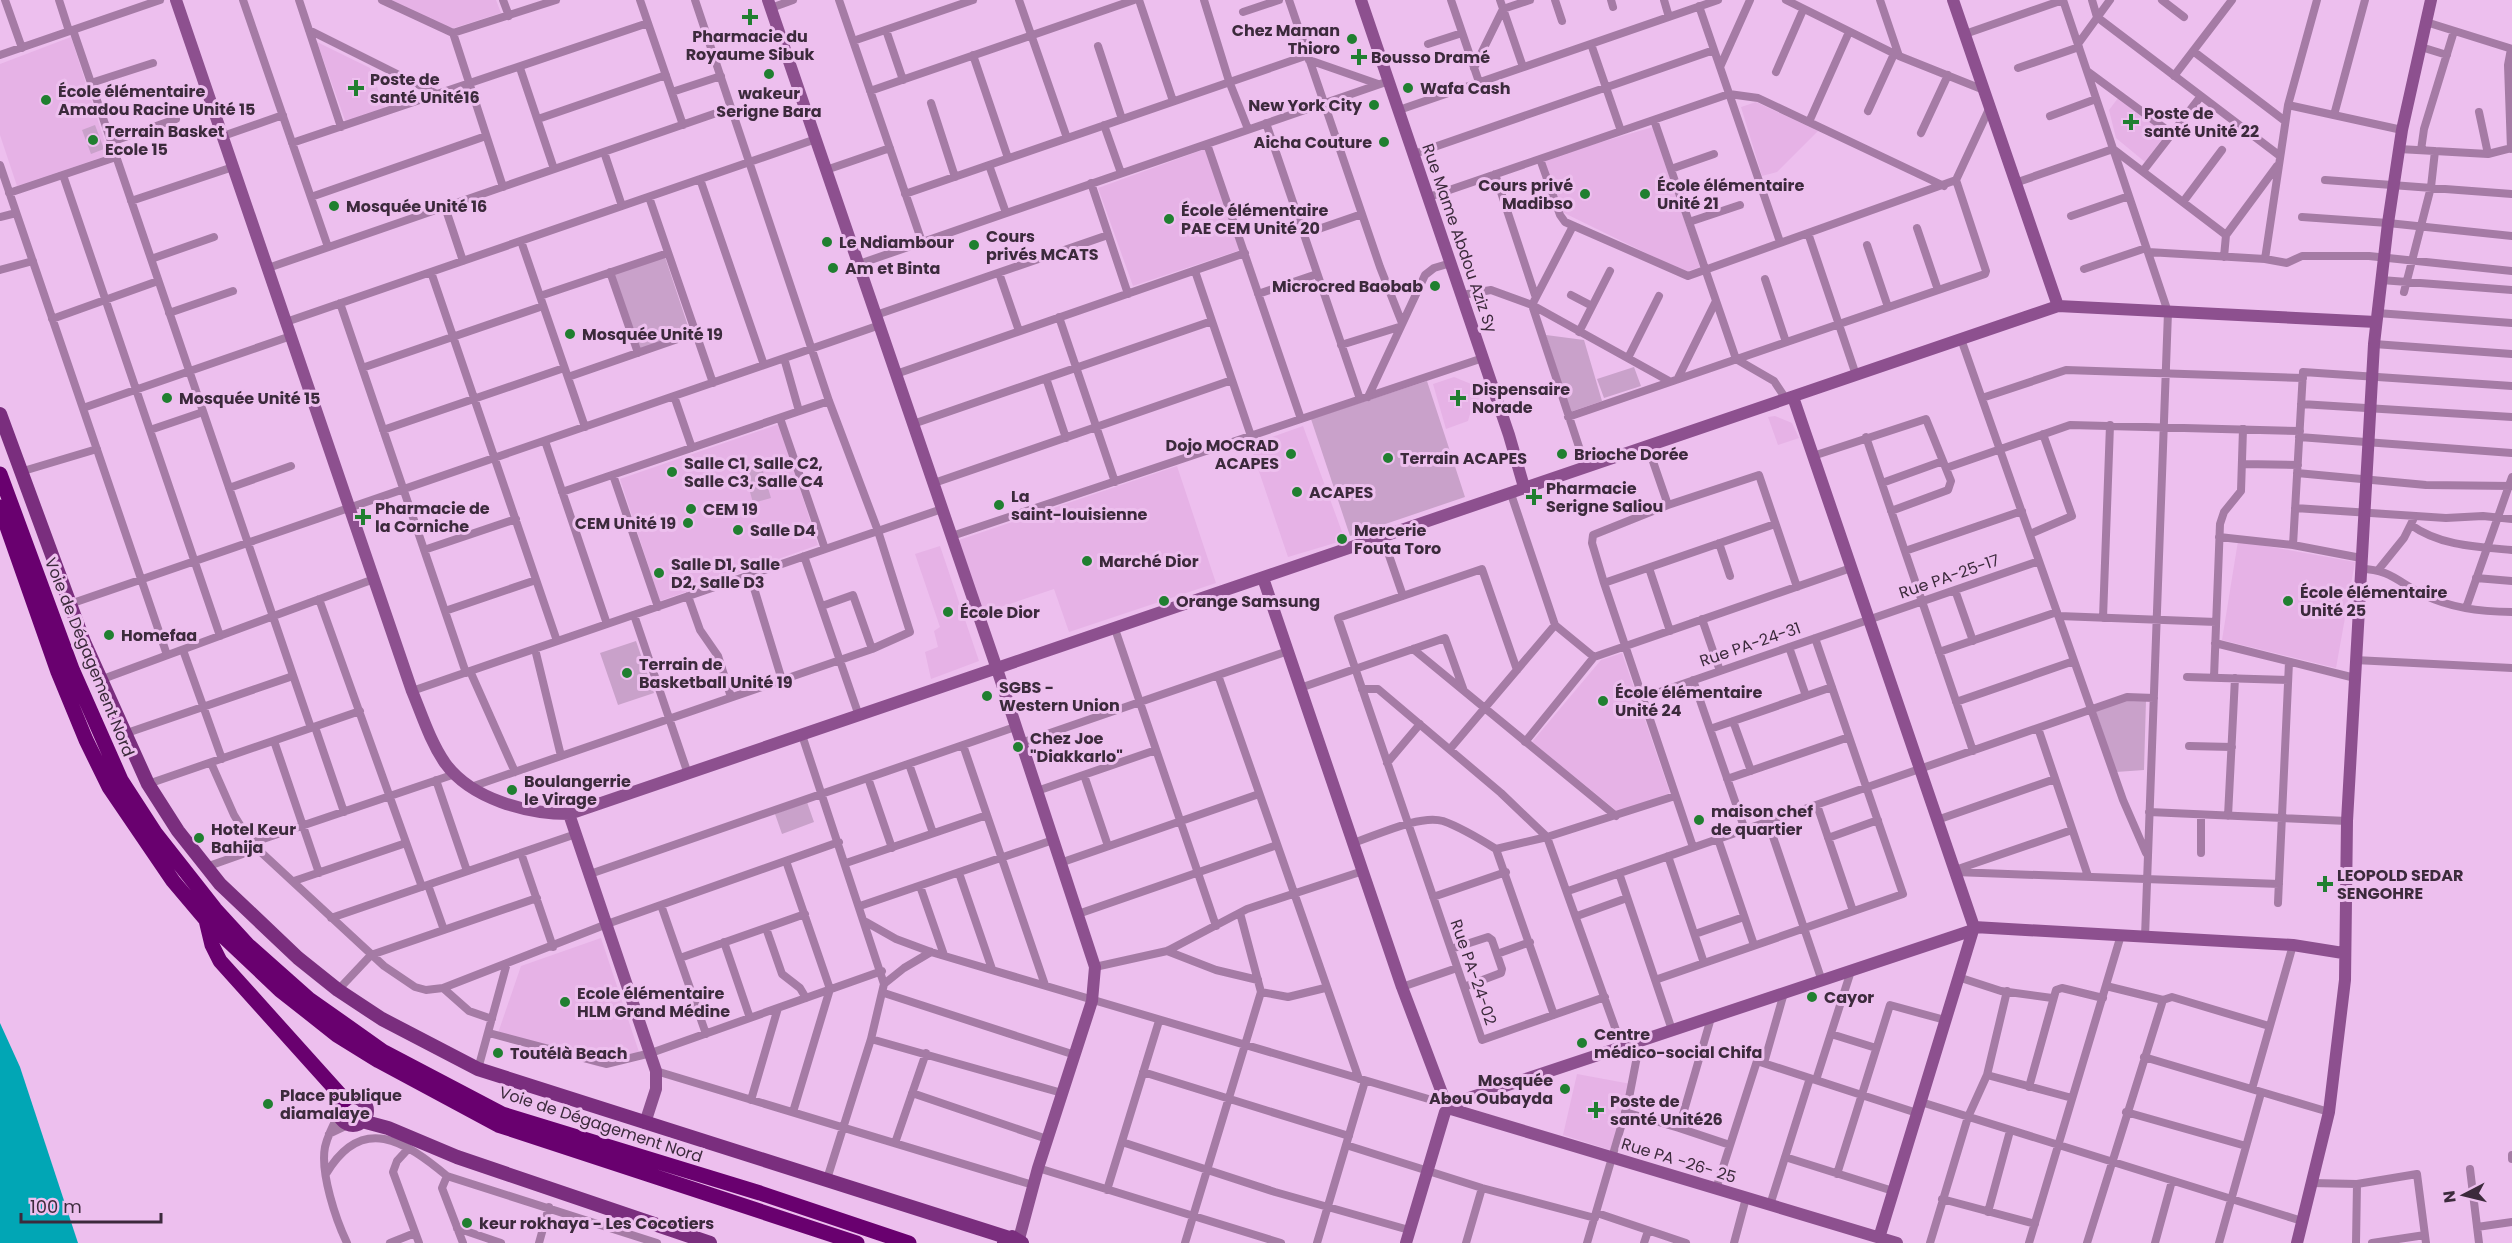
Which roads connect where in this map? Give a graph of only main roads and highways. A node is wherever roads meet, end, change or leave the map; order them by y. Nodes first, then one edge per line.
1 (0, 414) edge
2 (0, 474) edge
3 (0, 507) edge
4 (206, 920) junction
5 (342, 1106) junction
6 (366, 1106) junction
7 (356, 1123) junction
8 (388, 1128) junction
9 (1011, 1241) edge
10 (710, 1243) edge
11 (857, 1243) edge
12 (909, 1243) edge

1 - 9 main road
2 - 12 highway, Voie de Dégagement Nord
3 - 4 highway, Voie de Dégagement Nord
4 - 5 highway
4 - 11 highway, Voie de Dégagement Nord
5 - 6 main road
5 - 7 main road
6 - 7 main road
6 - 8 main road
7 - 8 main road
8 - 10 main road

